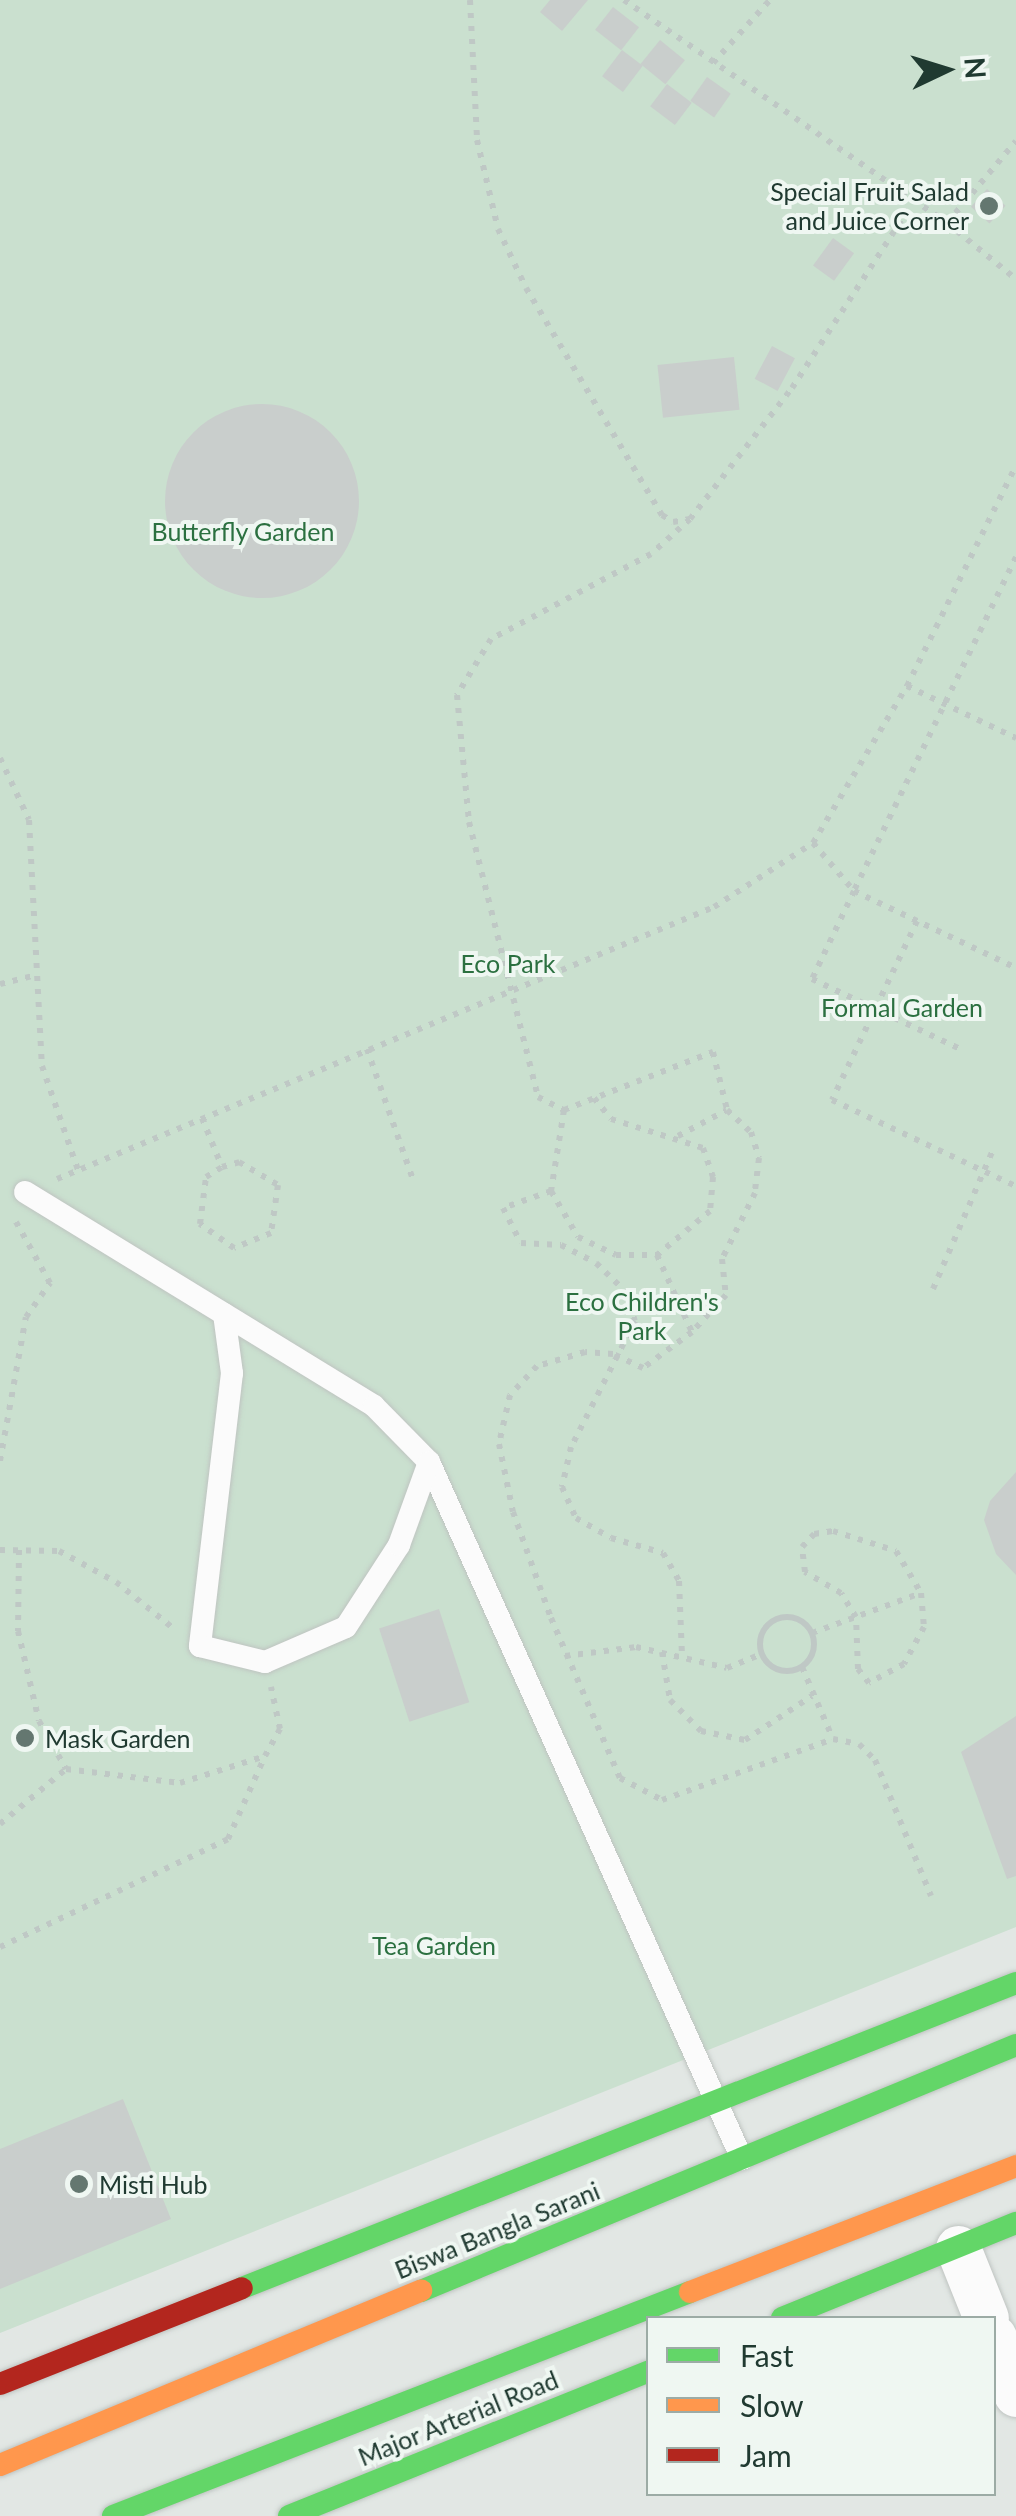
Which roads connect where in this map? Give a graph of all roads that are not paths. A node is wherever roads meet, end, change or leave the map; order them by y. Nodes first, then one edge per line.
1 (25, 1192) road end
2 (224, 1314) junction
3 (429, 1462) junction
4 (1016, 1983) edge
5 (1016, 2046) edge
6 (717, 2100) junction
7 (742, 2159) junction
8 (1016, 2166) edge
9 (1016, 2223) edge
10 (958, 2248) junction
11 (787, 2316) edge
12 (985, 2316) edge
13 (996, 2343) edge
14 (646, 2373) edge
15 (0, 2384) edge
16 (1016, 2394) edge
17 (0, 2466) edge
18 (113, 2516) edge
19 (289, 2516) edge

1 - 2 lane
2 - 3 lane
2 - 3 lane
3 - 6 lane
4 - 6 main road
5 - 7 main road, Biswa Bangla Sarani
6 - 7 lane
6 - 15 main road
7 - 17 main road, Biswa Bangla Sarani
8 - 18 main road
9 - 10 main road
10 - 11 main road
10 - 12 street
13 - 16 street
14 - 19 main road, Major Arterial Road

